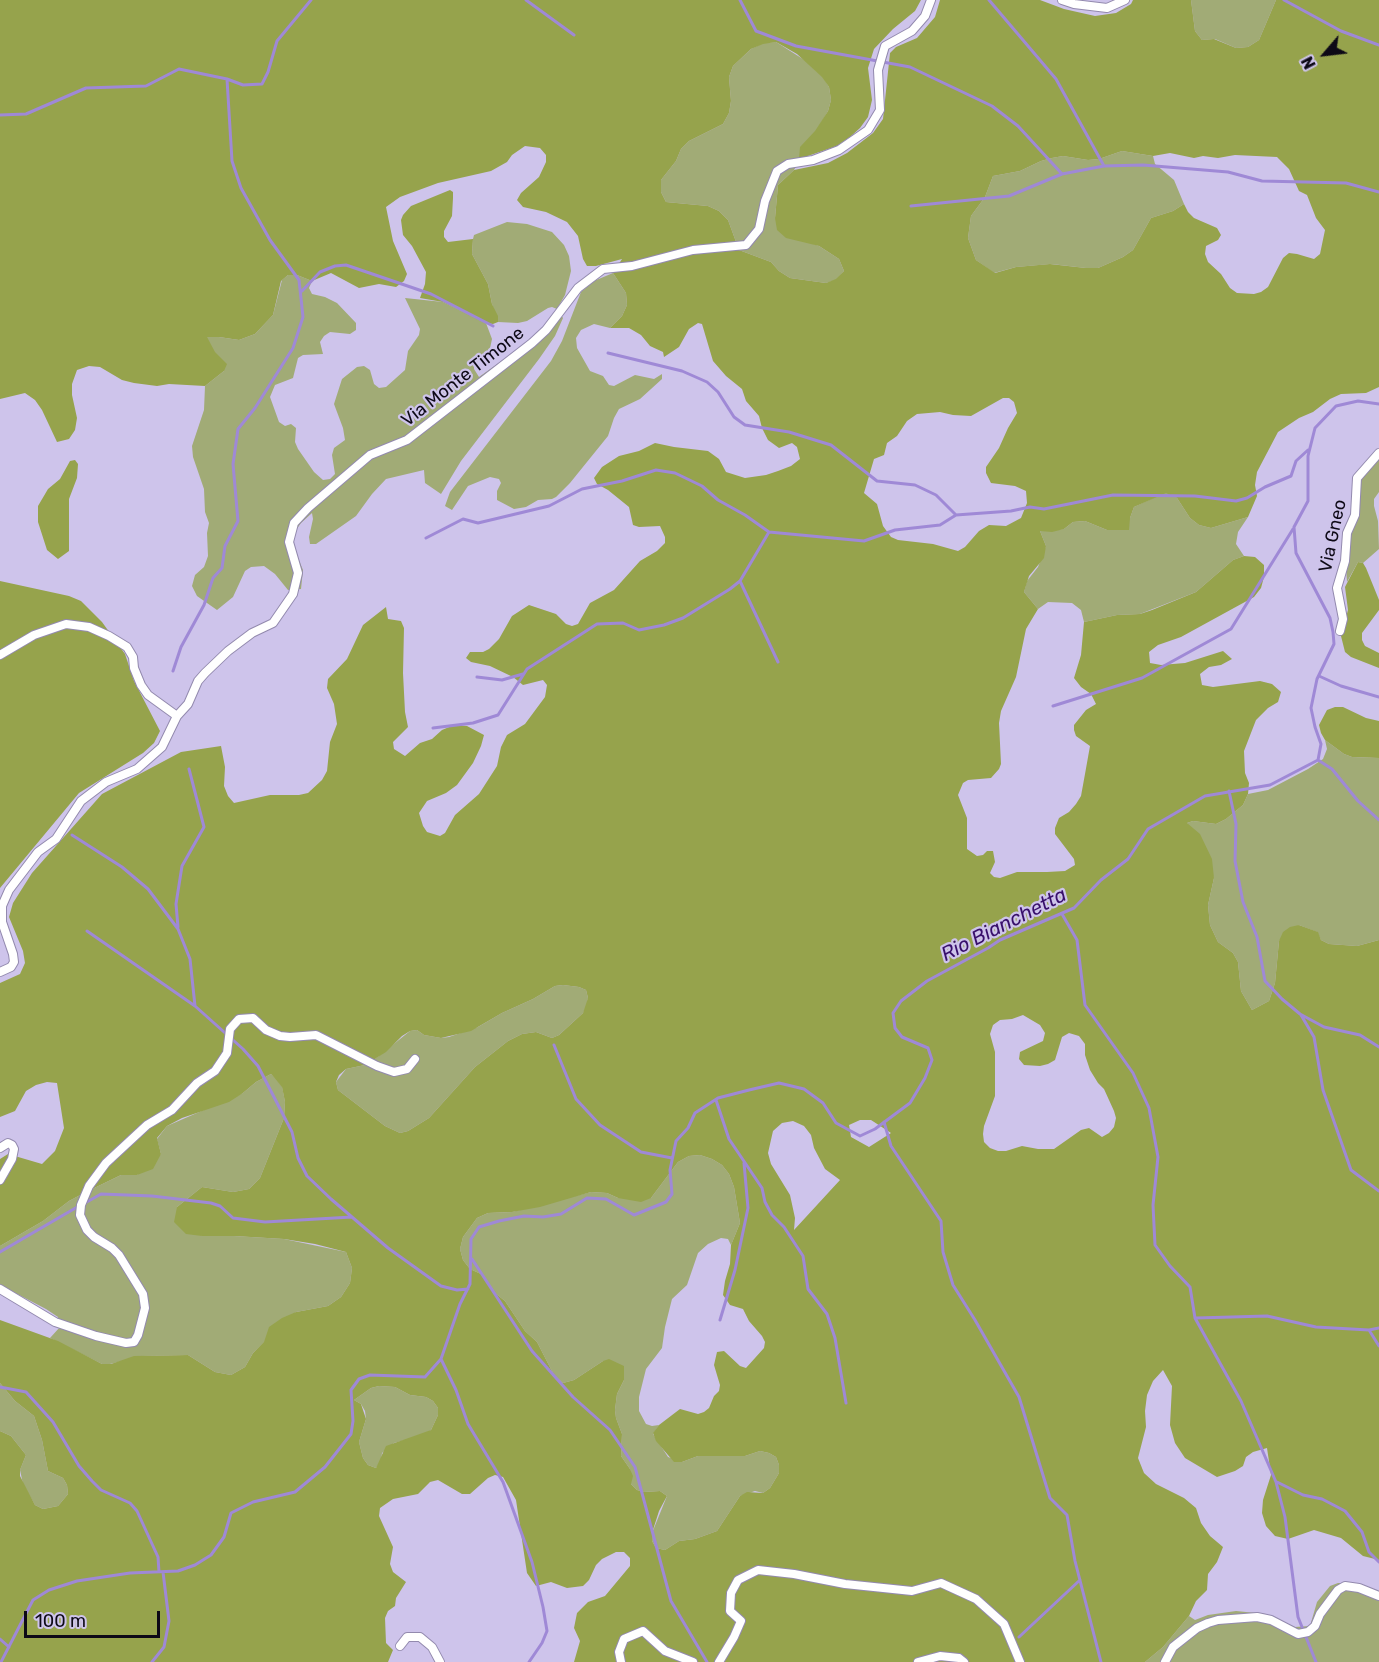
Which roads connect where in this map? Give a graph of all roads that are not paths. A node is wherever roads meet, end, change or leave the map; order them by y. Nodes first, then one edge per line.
1 (931, 0) edge
2 (1062, 0) edge
3 (1125, 0) edge
4 (1379, 453) edge
5 (1340, 631) dead end
6 (0, 655) edge
7 (177, 716) junction
8 (0, 972) edge
9 (415, 1059) dead end
10 (0, 1148) edge
11 (0, 1180) edge
12 (0, 1289) edge
13 (1379, 1596) edge
14 (400, 1646) dead end
15 (440, 1662) edge
16 (621, 1662) edge
17 (693, 1662) edge
18 (719, 1662) edge
19 (918, 1662) edge
20 (964, 1662) edge
21 (1020, 1662) edge
22 (1165, 1662) edge

1 - 7 street, Via Monte Timone
2 - 3 street
4 - 5 street, Via Gneo
6 - 7 street
7 - 8 street
9 - 12 street
10 - 11 street
13 - 22 street
14 - 15 street
16 - 17 street
18 - 21 street
19 - 20 street

